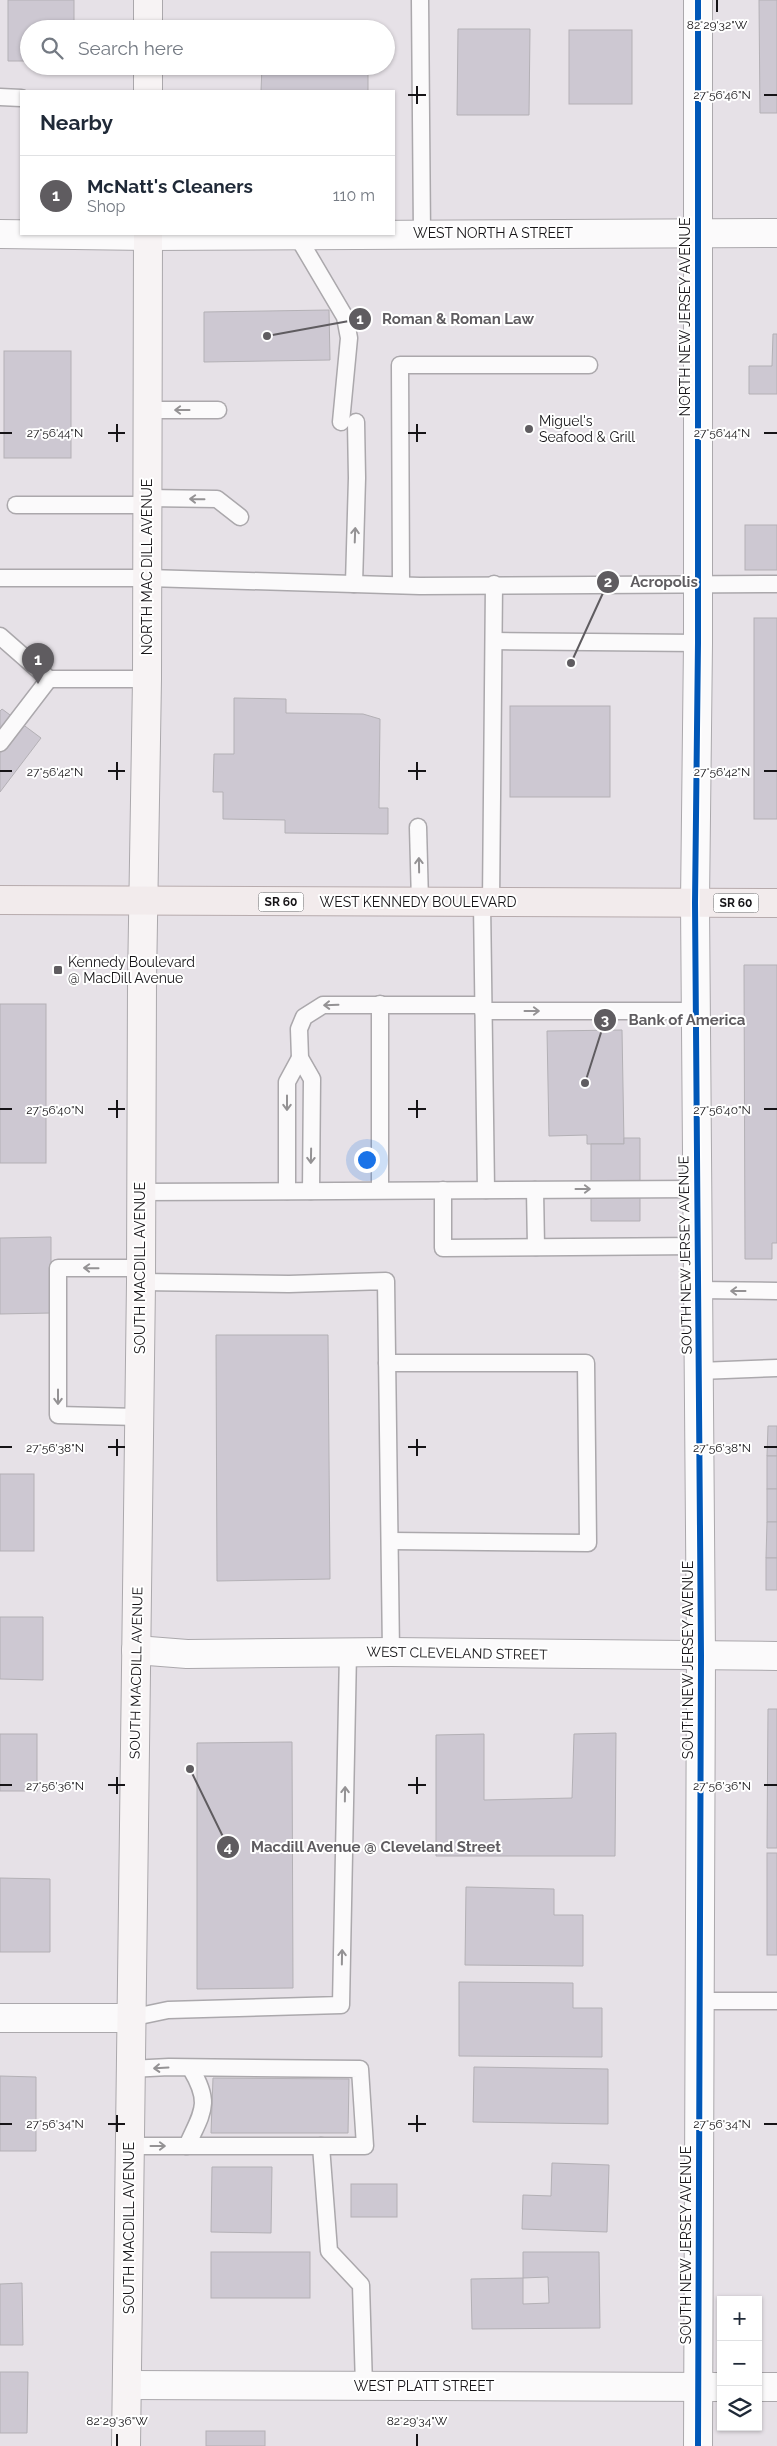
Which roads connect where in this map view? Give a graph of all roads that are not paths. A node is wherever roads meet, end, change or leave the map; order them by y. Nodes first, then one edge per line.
1 (148, 0) edge
2 (420, 0) edge
3 (698, 0) edge
4 (148, 20) edge
5 (148, 75) edge
6 (148, 90) edge
7 (0, 98) edge
8 (20, 98) edge
9 (697, 232) junction
10 (777, 233) edge
11 (0, 234) edge
12 (20, 234) edge
13 (395, 234) edge
14 (422, 234) junction
15 (148, 235) edge
16 (297, 235) edge
17 (589, 365) dead end
18 (147, 410) junction
19 (218, 410) dead end
20 (147, 502) junction
21 (16, 505) dead end
22 (240, 517) dead end
23 (0, 578) edge
24 (148, 578) junction
25 (354, 584) junction
26 (494, 584) junction
27 (698, 584) junction
28 (777, 584) edge
29 (401, 585) junction
30 (0, 636) edge
31 (494, 641) junction
32 (698, 643) junction
33 (49, 679) junction
34 (147, 679) junction
35 (0, 744) edge
36 (418, 827) dead end
37 (0, 900) edge
38 (143, 901) junction
39 (420, 902) junction
40 (487, 903) junction
41 (695, 903) junction
42 (777, 904) edge
43 (380, 1004) junction
44 (483, 1008) junction
45 (696, 1011) junction
46 (300, 1058) junction
47 (697, 1189) junction
48 (380, 1190) junction
49 (443, 1190) junction
50 (486, 1190) junction
51 (535, 1190) junction
52 (287, 1191) junction
53 (311, 1191) junction
54 (140, 1192) junction
55 (698, 1246) junction
56 (536, 1247) junction
57 (140, 1275) junction
58 (698, 1290) junction
59 (777, 1291) edge
60 (387, 1363) junction
61 (777, 1368) edge
62 (699, 1371) junction
63 (138, 1418) junction
64 (391, 1541) junction
65 (136, 1650) junction
66 (348, 1652) junction
67 (391, 1652) junction
68 (701, 1655) junction
69 (777, 1656) edge
70 (700, 2001) junction
71 (777, 2001) edge
72 (0, 2018) edge
73 (130, 2018) junction
74 (130, 2069) junction
75 (191, 2069) junction
76 (129, 2146) junction
77 (187, 2146) junction
78 (321, 2146) junction
79 (128, 2385) junction
80 (364, 2386) junction
81 (710, 2387) edge
82 (762, 2387) edge
83 (777, 2387) edge
84 (126, 2446) edge
85 (698, 2446) edge

1 - 4 street
2 - 14 lane
3 - 9 street, NORTH NEW JERSEY AVENUE
5 - 6 street
7 - 8 lane
9 - 10 street, WEST NORTH A STREET
9 - 14 street, WEST NORTH A STREET
9 - 27 street, NORTH NEW JERSEY AVENUE
11 - 12 street, WEST NORTH A STREET
13 - 14 street, WEST NORTH A STREET
15 - 18 street, NORTH MAC DILL AVENUE
25 -> 16 lane
17 - 29 lane
19 -> 18 lane
18 - 20 street, NORTH MAC DILL AVENUE
20 - 21 lane
22 -> 20 lane
20 - 24 street, NORTH MAC DILL AVENUE
23 - 24 lane
24 - 25 lane
24 - 34 street, NORTH MAC DILL AVENUE
25 - 29 lane
26 - 27 lane
26 - 29 lane
26 - 31 lane
27 - 28 lane
27 - 32 street, NORTH NEW JERSEY AVENUE
30 - 33 lane
31 - 32 lane
31 - 40 lane
32 - 41 street, NORTH NEW JERSEY AVENUE
33 - 34 lane
33 - 35 lane
34 - 38 street, NORTH MAC DILL AVENUE
39 -> 36 lane
37 - 38 main road, WEST KENNEDY BOULEVARD / SR 60
38 - 39 main road, WEST KENNEDY BOULEVARD / SR 60
38 - 54 street, SOUTH MACDILL AVENUE
39 - 40 main road, WEST KENNEDY BOULEVARD / SR 60
40 - 41 main road, WEST KENNEDY BOULEVARD / SR 60
40 - 44 lane
41 - 42 main road, WEST KENNEDY BOULEVARD / SR 60
41 - 45 street, SOUTH NEW JERSEY AVENUE
43 - 44 lane
43 -> 46 lane
43 - 48 lane
44 -> 45 lane
44 - 50 lane
45 - 47 street, SOUTH NEW JERSEY AVENUE
46 -> 52 lane
46 -> 53 lane
51 -> 47 lane
47 - 55 street, SOUTH NEW JERSEY AVENUE
48 - 49 lane
48 - 53 lane
49 - 50 lane
49 - 56 lane
50 - 51 lane
51 - 56 lane
52 - 53 lane
52 - 54 lane
54 - 57 street, SOUTH MACDILL AVENUE
55 - 56 lane
55 - 58 street, SOUTH NEW JERSEY AVENUE
57 - 60 lane
57 - 63 street, SOUTH MACDILL AVENUE
57 -> 63 lane
59 -> 58 lane
58 - 62 street, SOUTH NEW JERSEY AVENUE
60 - 64 lane
60 - 64 lane
61 - 62 lane
62 - 68 street, SOUTH NEW JERSEY AVENUE
63 - 65 street, SOUTH MACDILL AVENUE
64 - 67 lane
65 - 66 street, WEST CLEVELAND STREET
65 - 73 street, SOUTH MACDILL AVENUE
66 - 67 street, WEST CLEVELAND STREET
73 -> 66 lane
67 - 68 street, WEST CLEVELAND STREET
68 - 69 street, WEST CLEVELAND STREET
68 - 70 street, SOUTH NEW JERSEY AVENUE
70 - 71 lane
70 - 81 street, SOUTH NEW JERSEY AVENUE
72 - 73 street
73 - 74 street, SOUTH MACDILL AVENUE
75 -> 74 lane
74 - 76 street, SOUTH MACDILL AVENUE
75 - 77 lane
75 - 78 lane
76 -> 77 lane
76 - 79 street, SOUTH MACDILL AVENUE
77 - 78 lane
78 - 80 lane
79 - 80 street, WEST PLATT STREET
79 - 84 street, SOUTH MACDILL AVENUE
80 - 81 street, WEST PLATT STREET
81 - 85 street, SOUTH NEW JERSEY AVENUE
82 - 83 street

